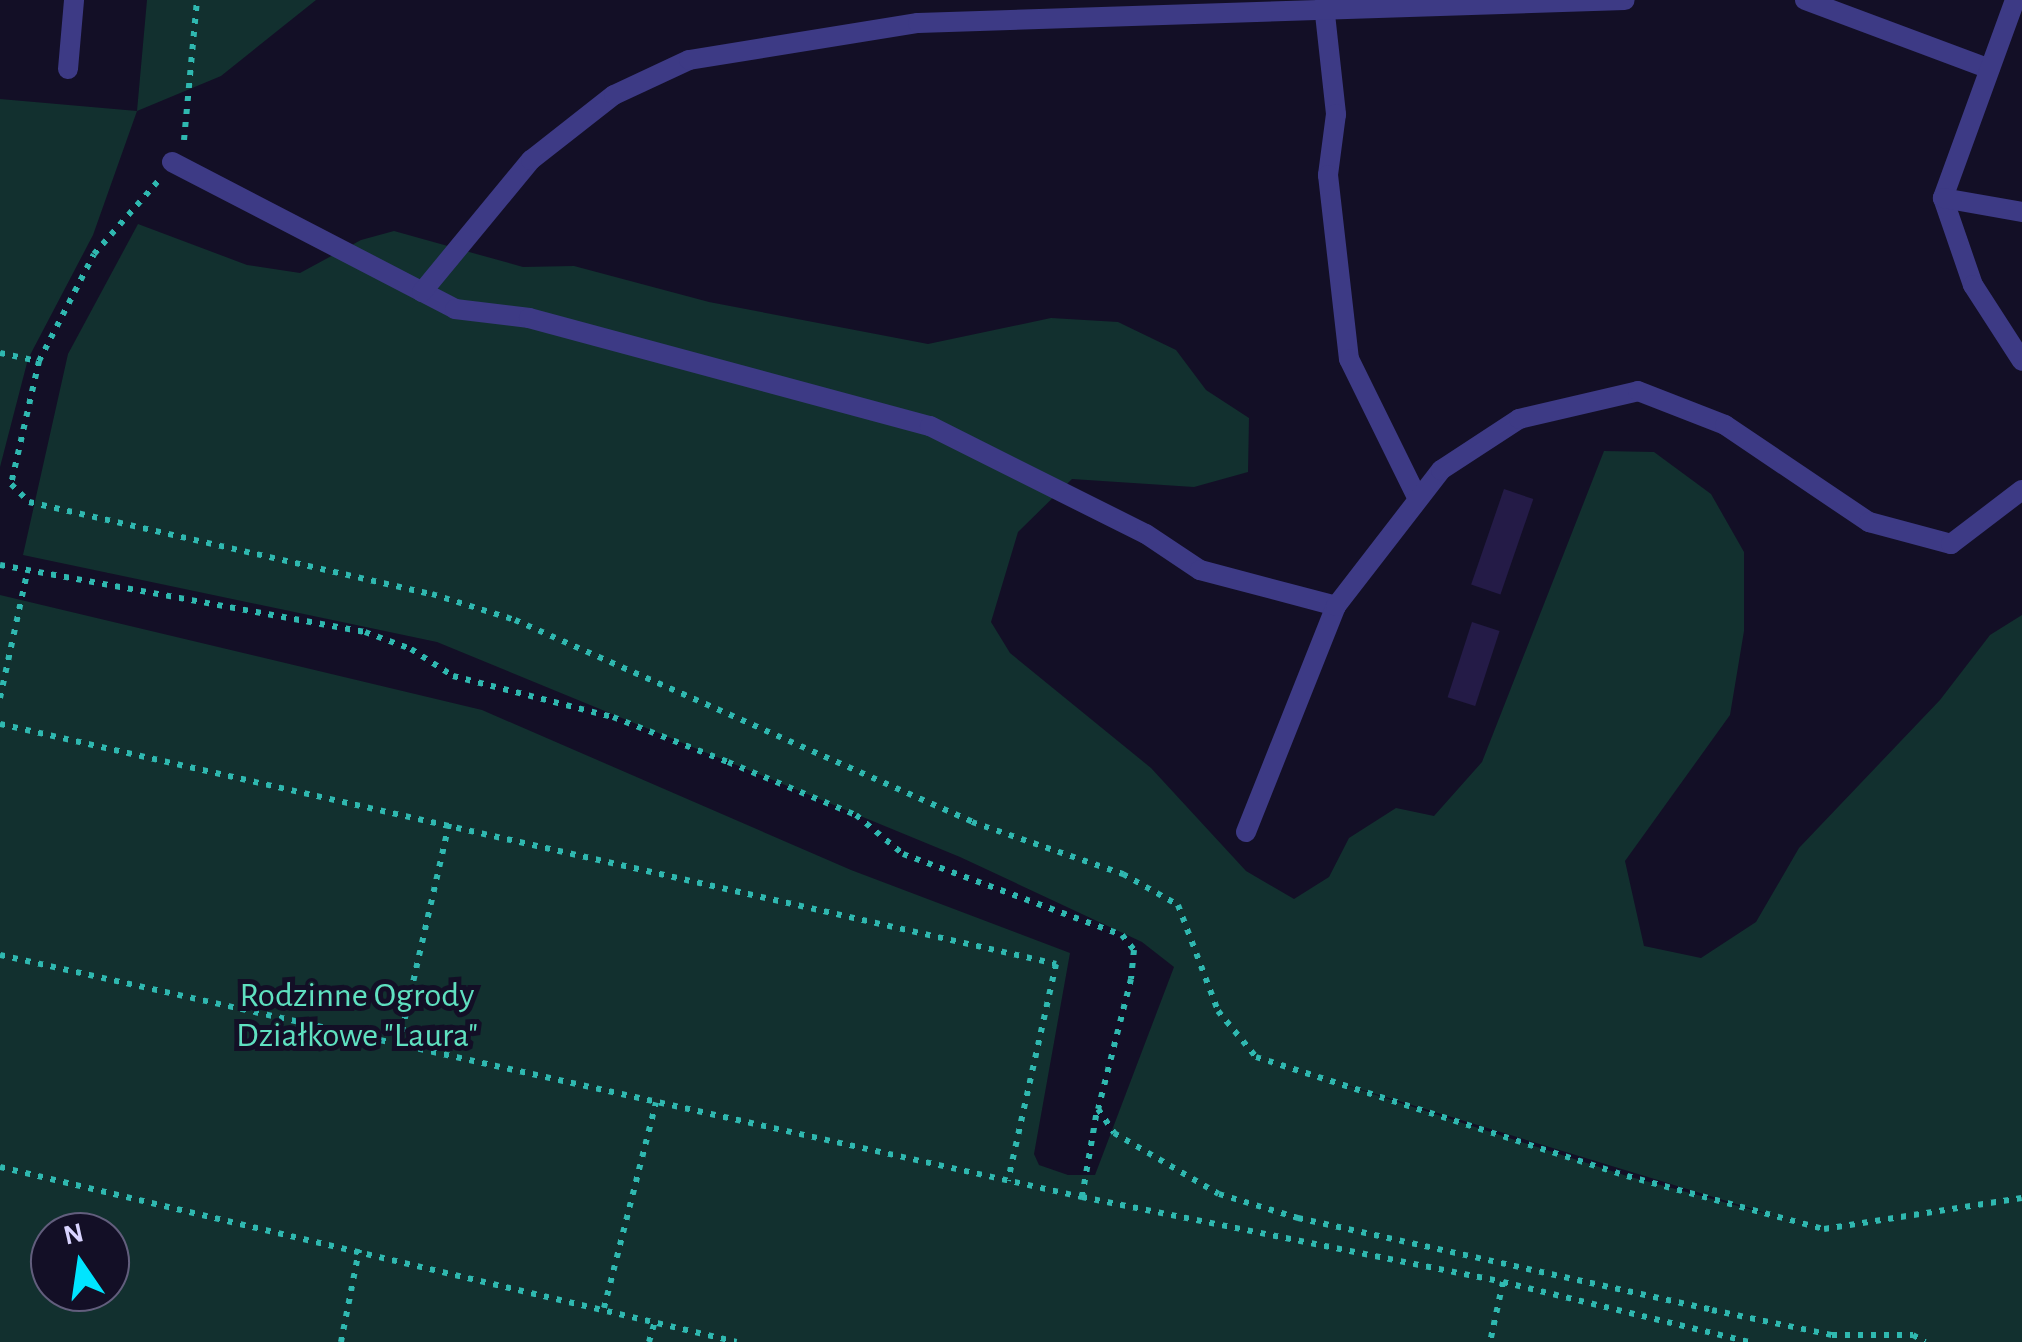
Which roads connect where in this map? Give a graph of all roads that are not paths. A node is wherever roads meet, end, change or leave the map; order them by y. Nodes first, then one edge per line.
1 (74, 0) edge
2 (1625, 0) edge
3 (1804, 0) edge
4 (2015, 0) edge
5 (1324, 5) junction
6 (68, 69) dead end
7 (1990, 69) junction
8 (172, 162) road end
9 (1943, 198) junction
10 (2022, 212) edge
11 (422, 292) junction
12 (2022, 361) edge
13 (2022, 490) edge
14 (1418, 499) junction
15 (1336, 606) junction
16 (1246, 832) dead end

1 - 6 lane
2 - 5 lane
3 - 7 lane
4 - 7 lane
5 - 11 lane
5 - 14 lane
7 - 9 lane
8 - 11 lane
9 - 10 lane
9 - 12 lane
11 - 15 lane
13 - 14 lane
14 - 15 lane
15 - 16 lane

